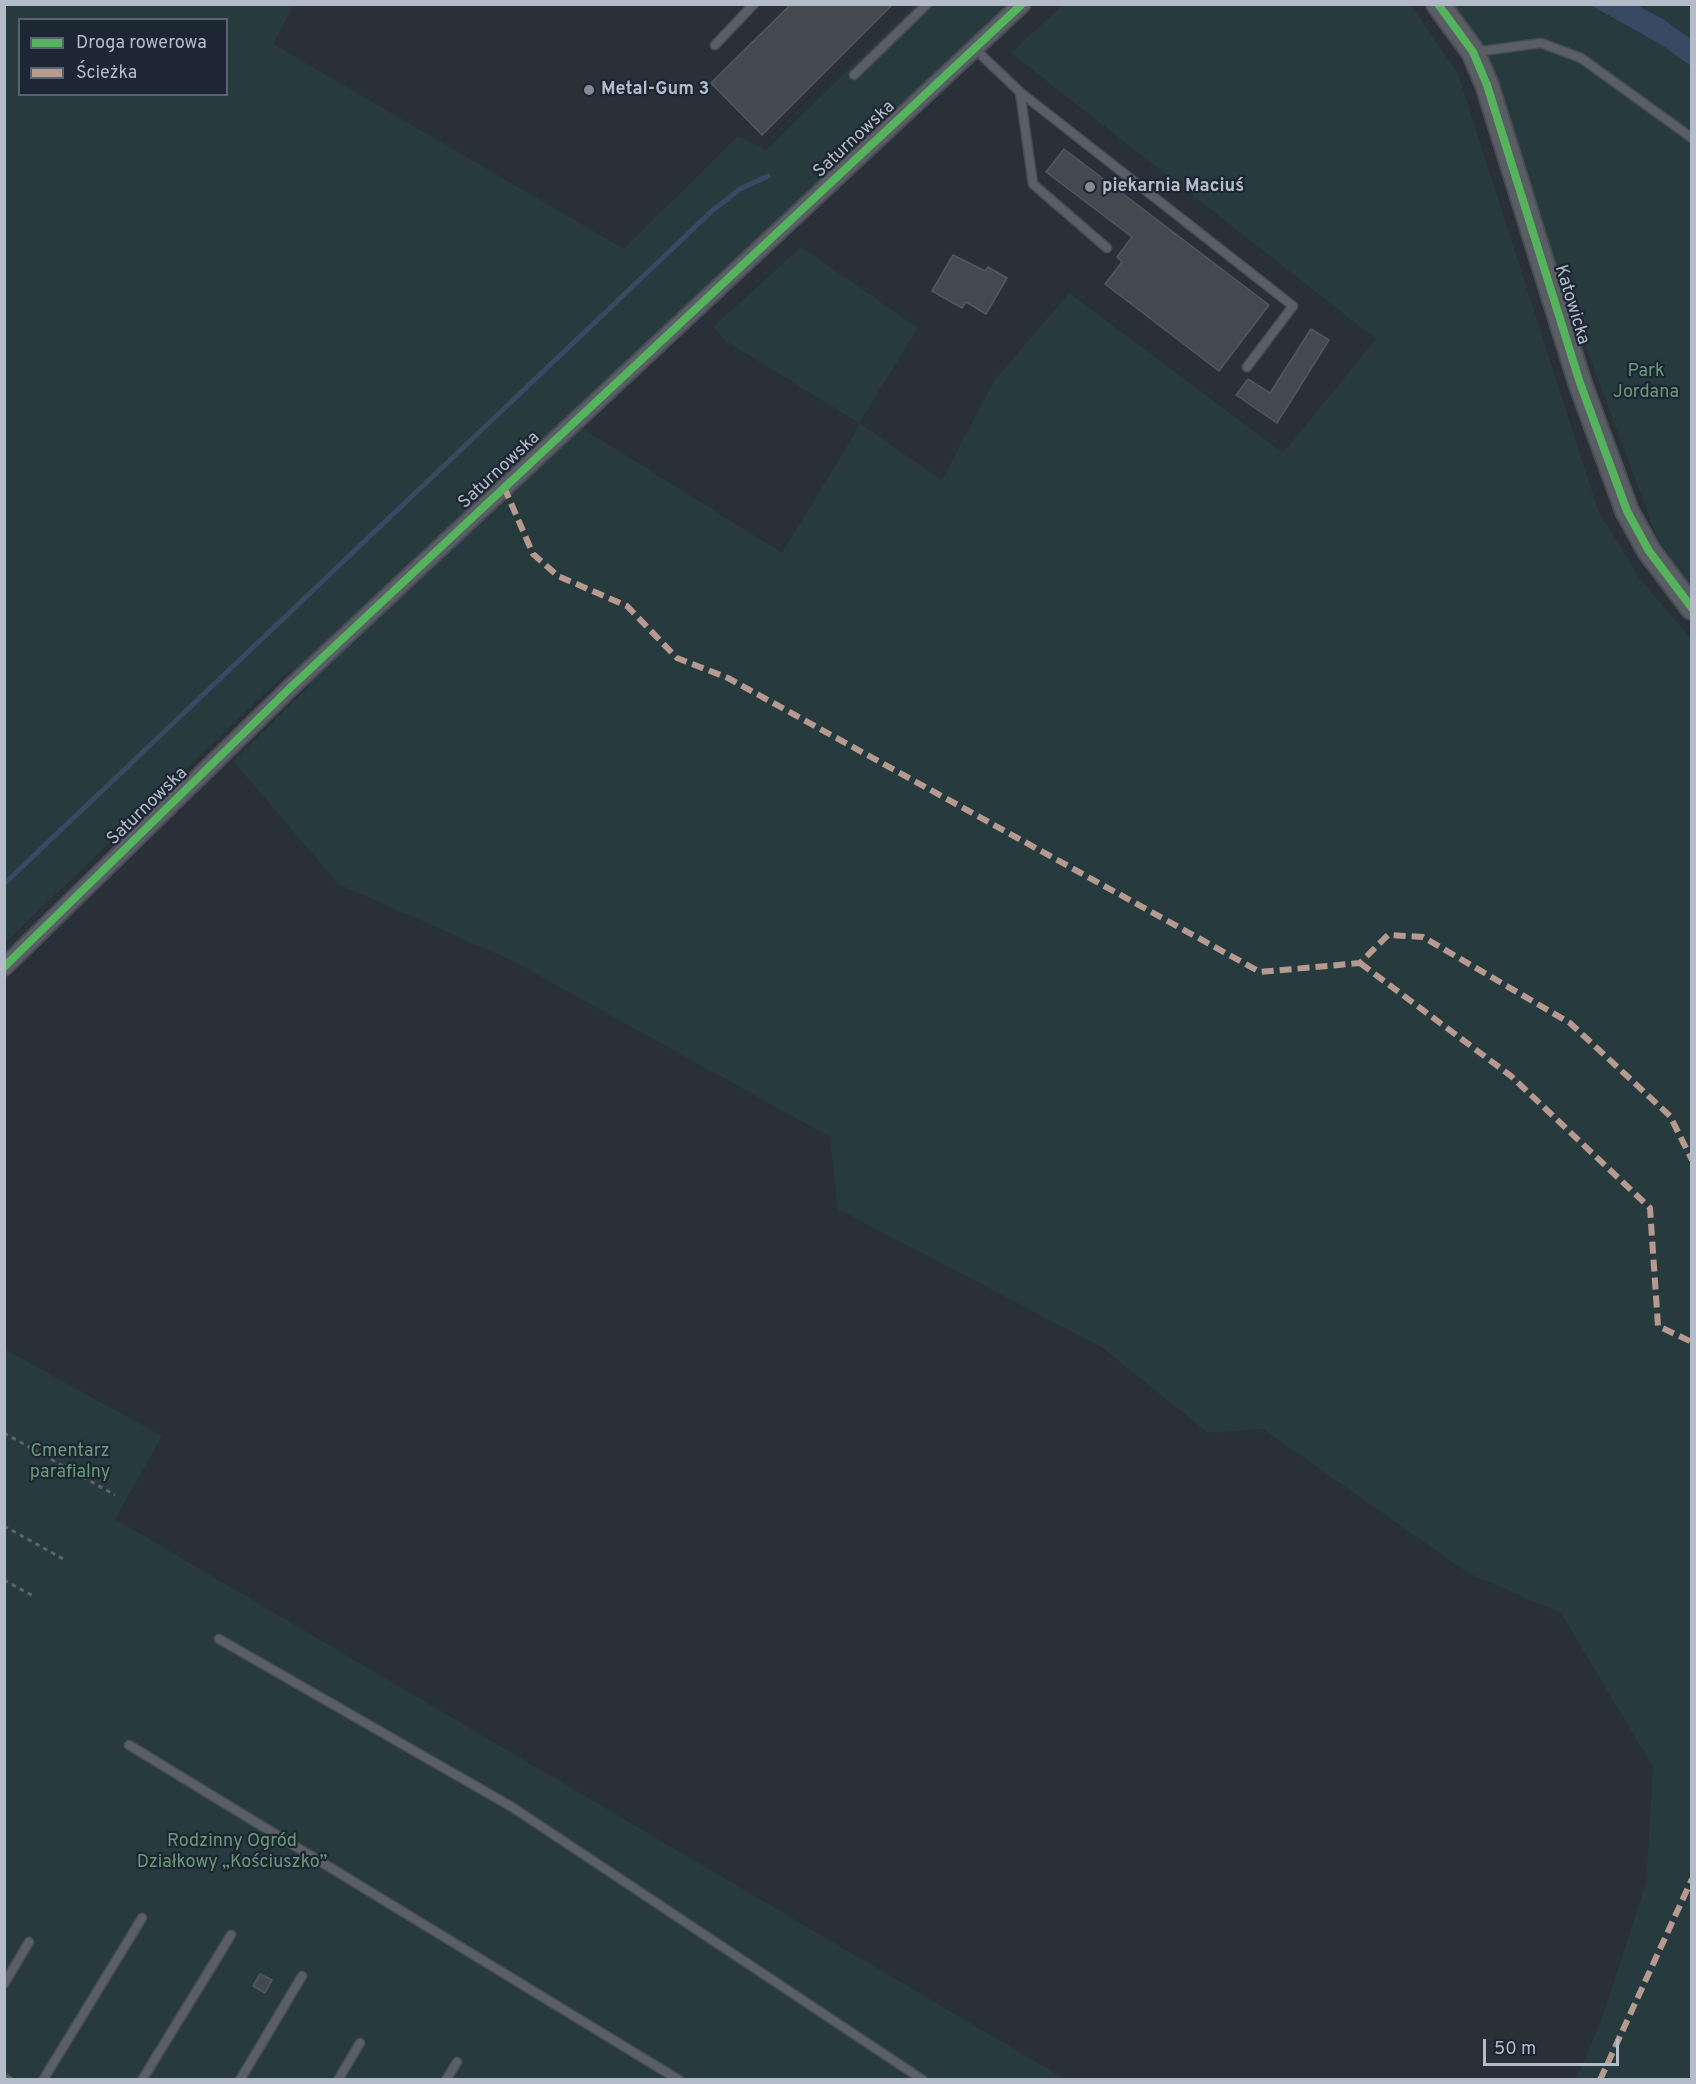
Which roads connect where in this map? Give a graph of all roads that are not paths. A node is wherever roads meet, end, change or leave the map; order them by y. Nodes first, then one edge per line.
1 (754, 4) edge
2 (927, 4) edge
3 (1022, 4) edge
4 (1438, 4) edge
5 (715, 45) dead end
6 (975, 49) junction
7 (1473, 52) junction
8 (854, 75) dead end
9 (1020, 92) junction
10 (1692, 138) edge
11 (1107, 248) dead end
12 (1247, 367) dead end
13 (1692, 608) edge
14 (4, 967) edge
15 (219, 1639) dead end
16 (129, 1745) dead end
17 (142, 1918) dead end
18 (231, 1935) dead end
19 (29, 1942) dead end
20 (302, 1976) dead end
21 (4, 1984) edge
22 (360, 2043) dead end
23 (457, 2062) dead end
24 (43, 2079) edge
25 (142, 2079) edge
26 (240, 2079) edge
27 (338, 2079) edge
28 (446, 2079) edge
29 (679, 2079) edge
30 (923, 2079) edge

1 - 5 lane
2 - 8 lane
3 - 6 street, Saturnowska
4 - 7 street, Katowicka
6 - 9 lane
6 - 14 street, Saturnowska
7 - 10 lane
7 - 13 street, Katowicka
9 - 11 lane
9 - 12 lane
15 - 30 lane
16 - 29 lane
17 - 24 lane
18 - 25 lane
19 - 21 lane
20 - 26 lane
22 - 27 lane
23 - 28 lane

